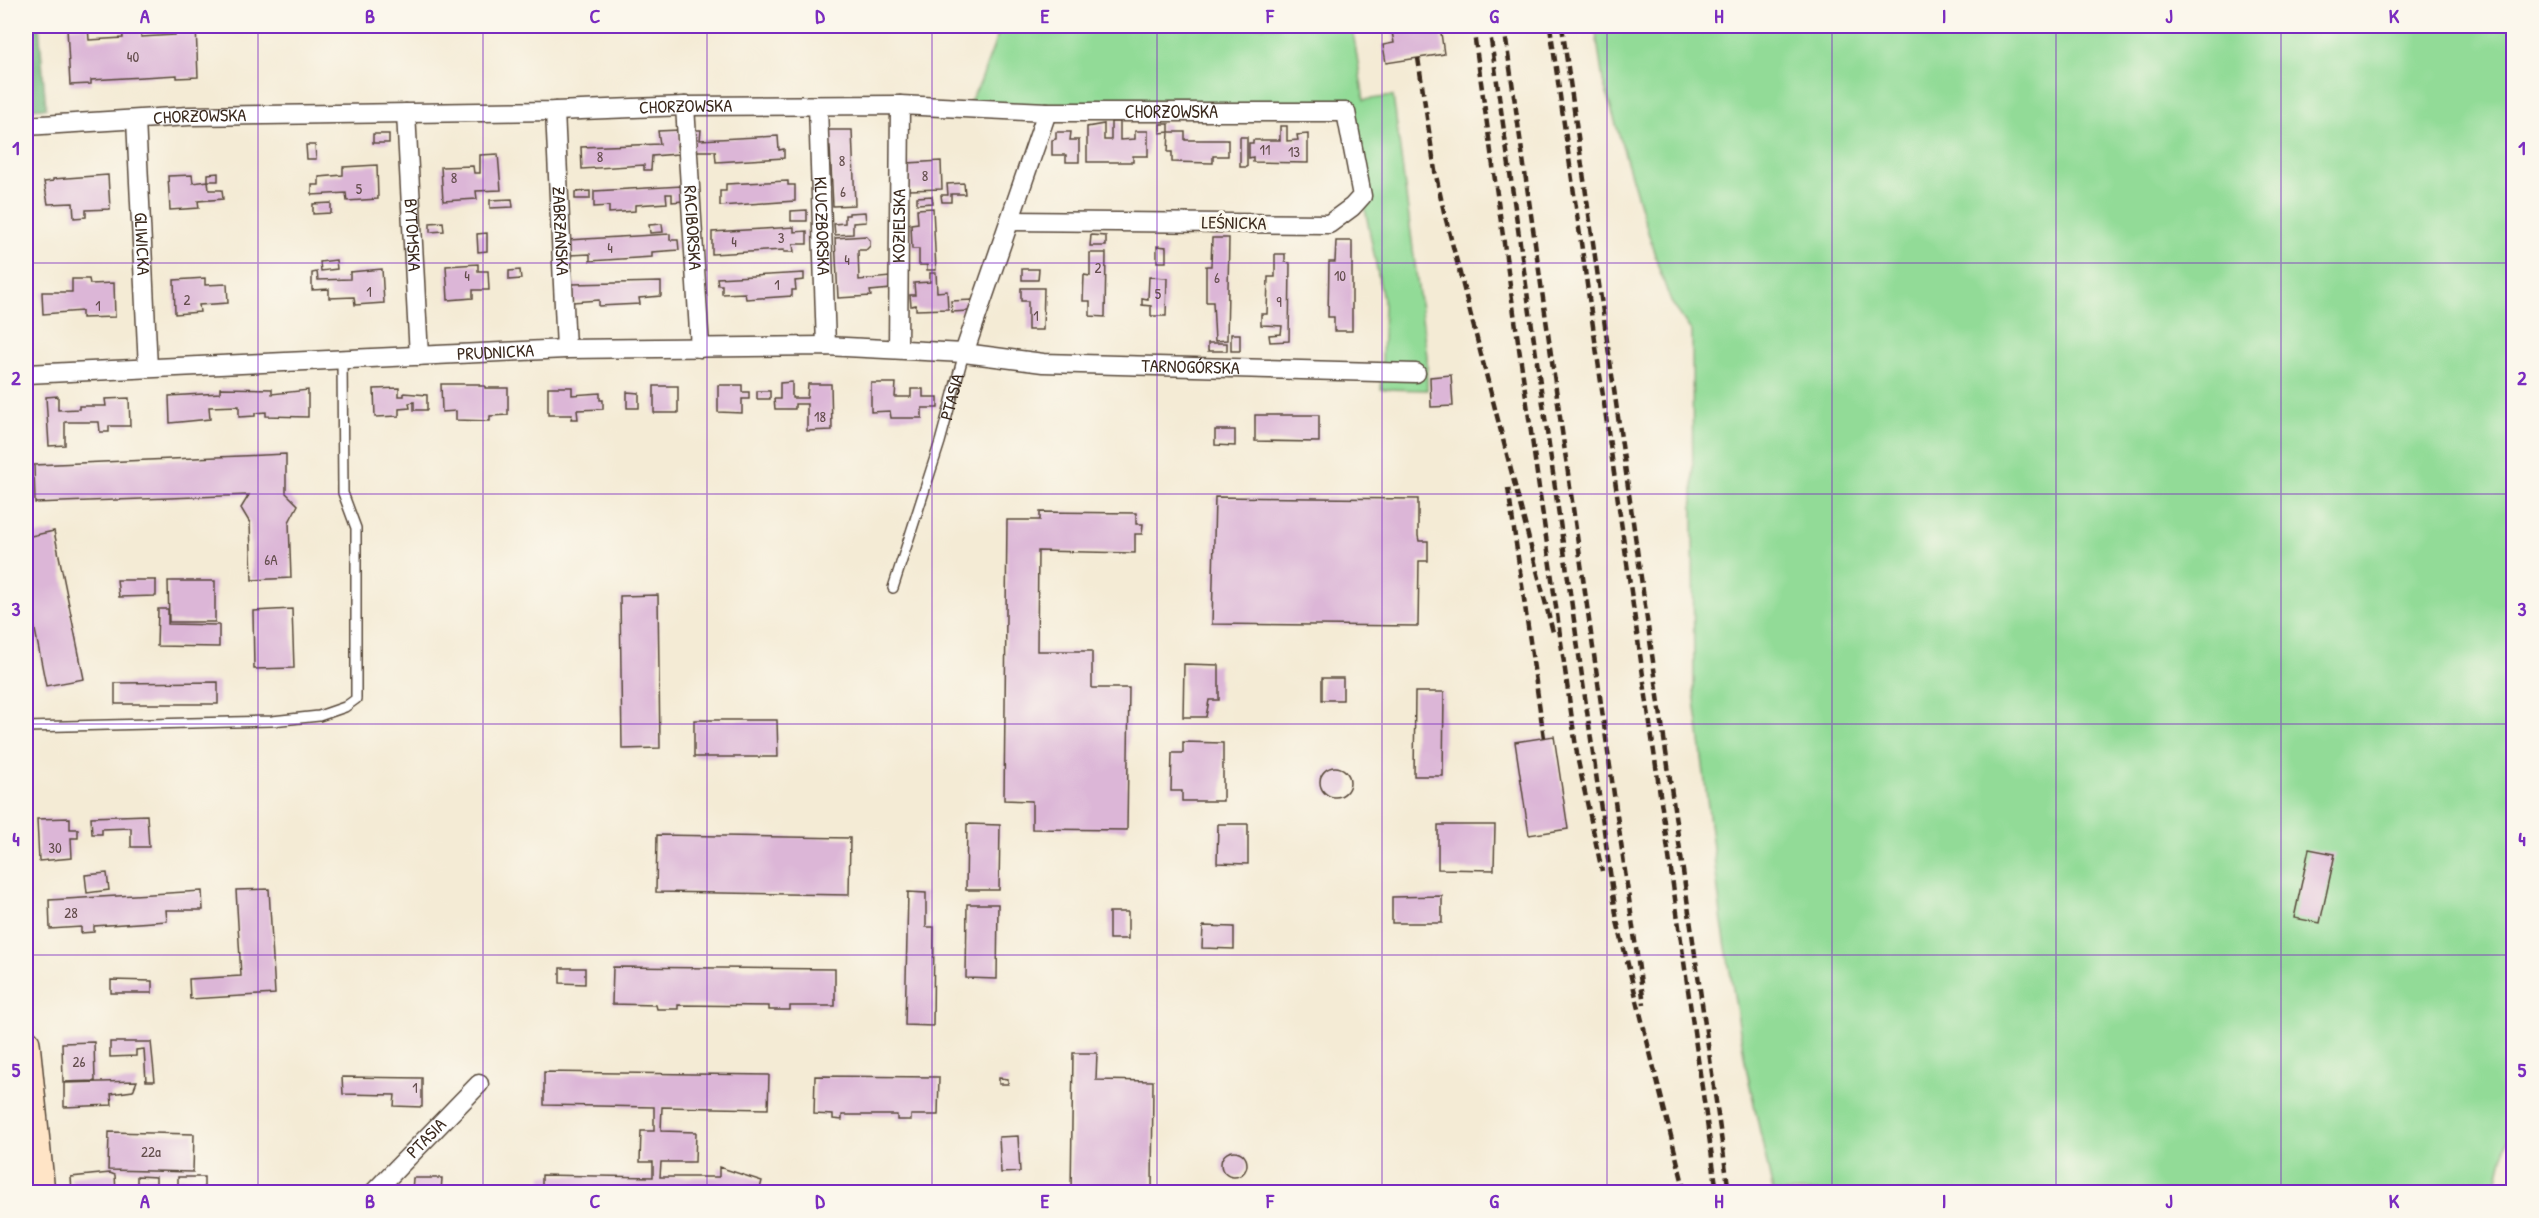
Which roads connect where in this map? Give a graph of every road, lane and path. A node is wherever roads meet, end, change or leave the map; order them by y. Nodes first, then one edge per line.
1 (900, 105) junction
2 (686, 106) junction
3 (818, 106) junction
4 (555, 111) junction
5 (406, 112) junction
6 (1047, 112) junction
7 (1346, 112) joint
8 (136, 120) junction
9 (26, 126) edge
10 (1010, 221) junction
11 (826, 346) junction
12 (700, 348) junction
13 (898, 348) junction
14 (566, 349) junction
15 (964, 353) junction
16 (419, 356) junction
17 (342, 358) junction
18 (148, 368) junction
19 (1416, 373) dead end
20 (26, 374) edge
21 (893, 588) dead end
22 (26, 727) edge
23 (26, 1043) edge
24 (479, 1084) dead end
25 (41, 1192) edge
26 (374, 1192) edge

1 - 3 street, CHORZOWSKA
1 - 6 street, CHORZOWSKA
1 - 13 street, KOZIELSKA
2 - 3 street, CHORZOWSKA
2 - 4 street, CHORZOWSKA
2 - 12 street, RACIBORSKA
3 - 11 street, KLUCZBORSKA
4 - 5 street, CHORZOWSKA
4 - 14 street, ZABRZAŃSKA
5 - 8 street, CHORZOWSKA
5 - 16 street, BYTOMSKA
6 - 7 street, CHORZOWSKA
6 - 10 street
7 - 10 street, LEŚNICKA
8 - 9 street, CHORZOWSKA
8 - 18 street, GLIWICKA
10 - 15 street
11 - 12 street, PRUDNICKA
11 - 13 street, PRUDNICKA
12 - 14 street, PRUDNICKA
13 - 15 street, PRUDNICKA
14 - 16 street, PRUDNICKA
15 - 19 street, TARNOGÓRSKA
15 - 21 lane, PTASIA
16 - 17 street, PRUDNICKA
17 - 18 street, PRUDNICKA
17 - 22 lane
18 - 20 street, PRUDNICKA
23 - 25 main road
24 - 26 street, PTASIA

